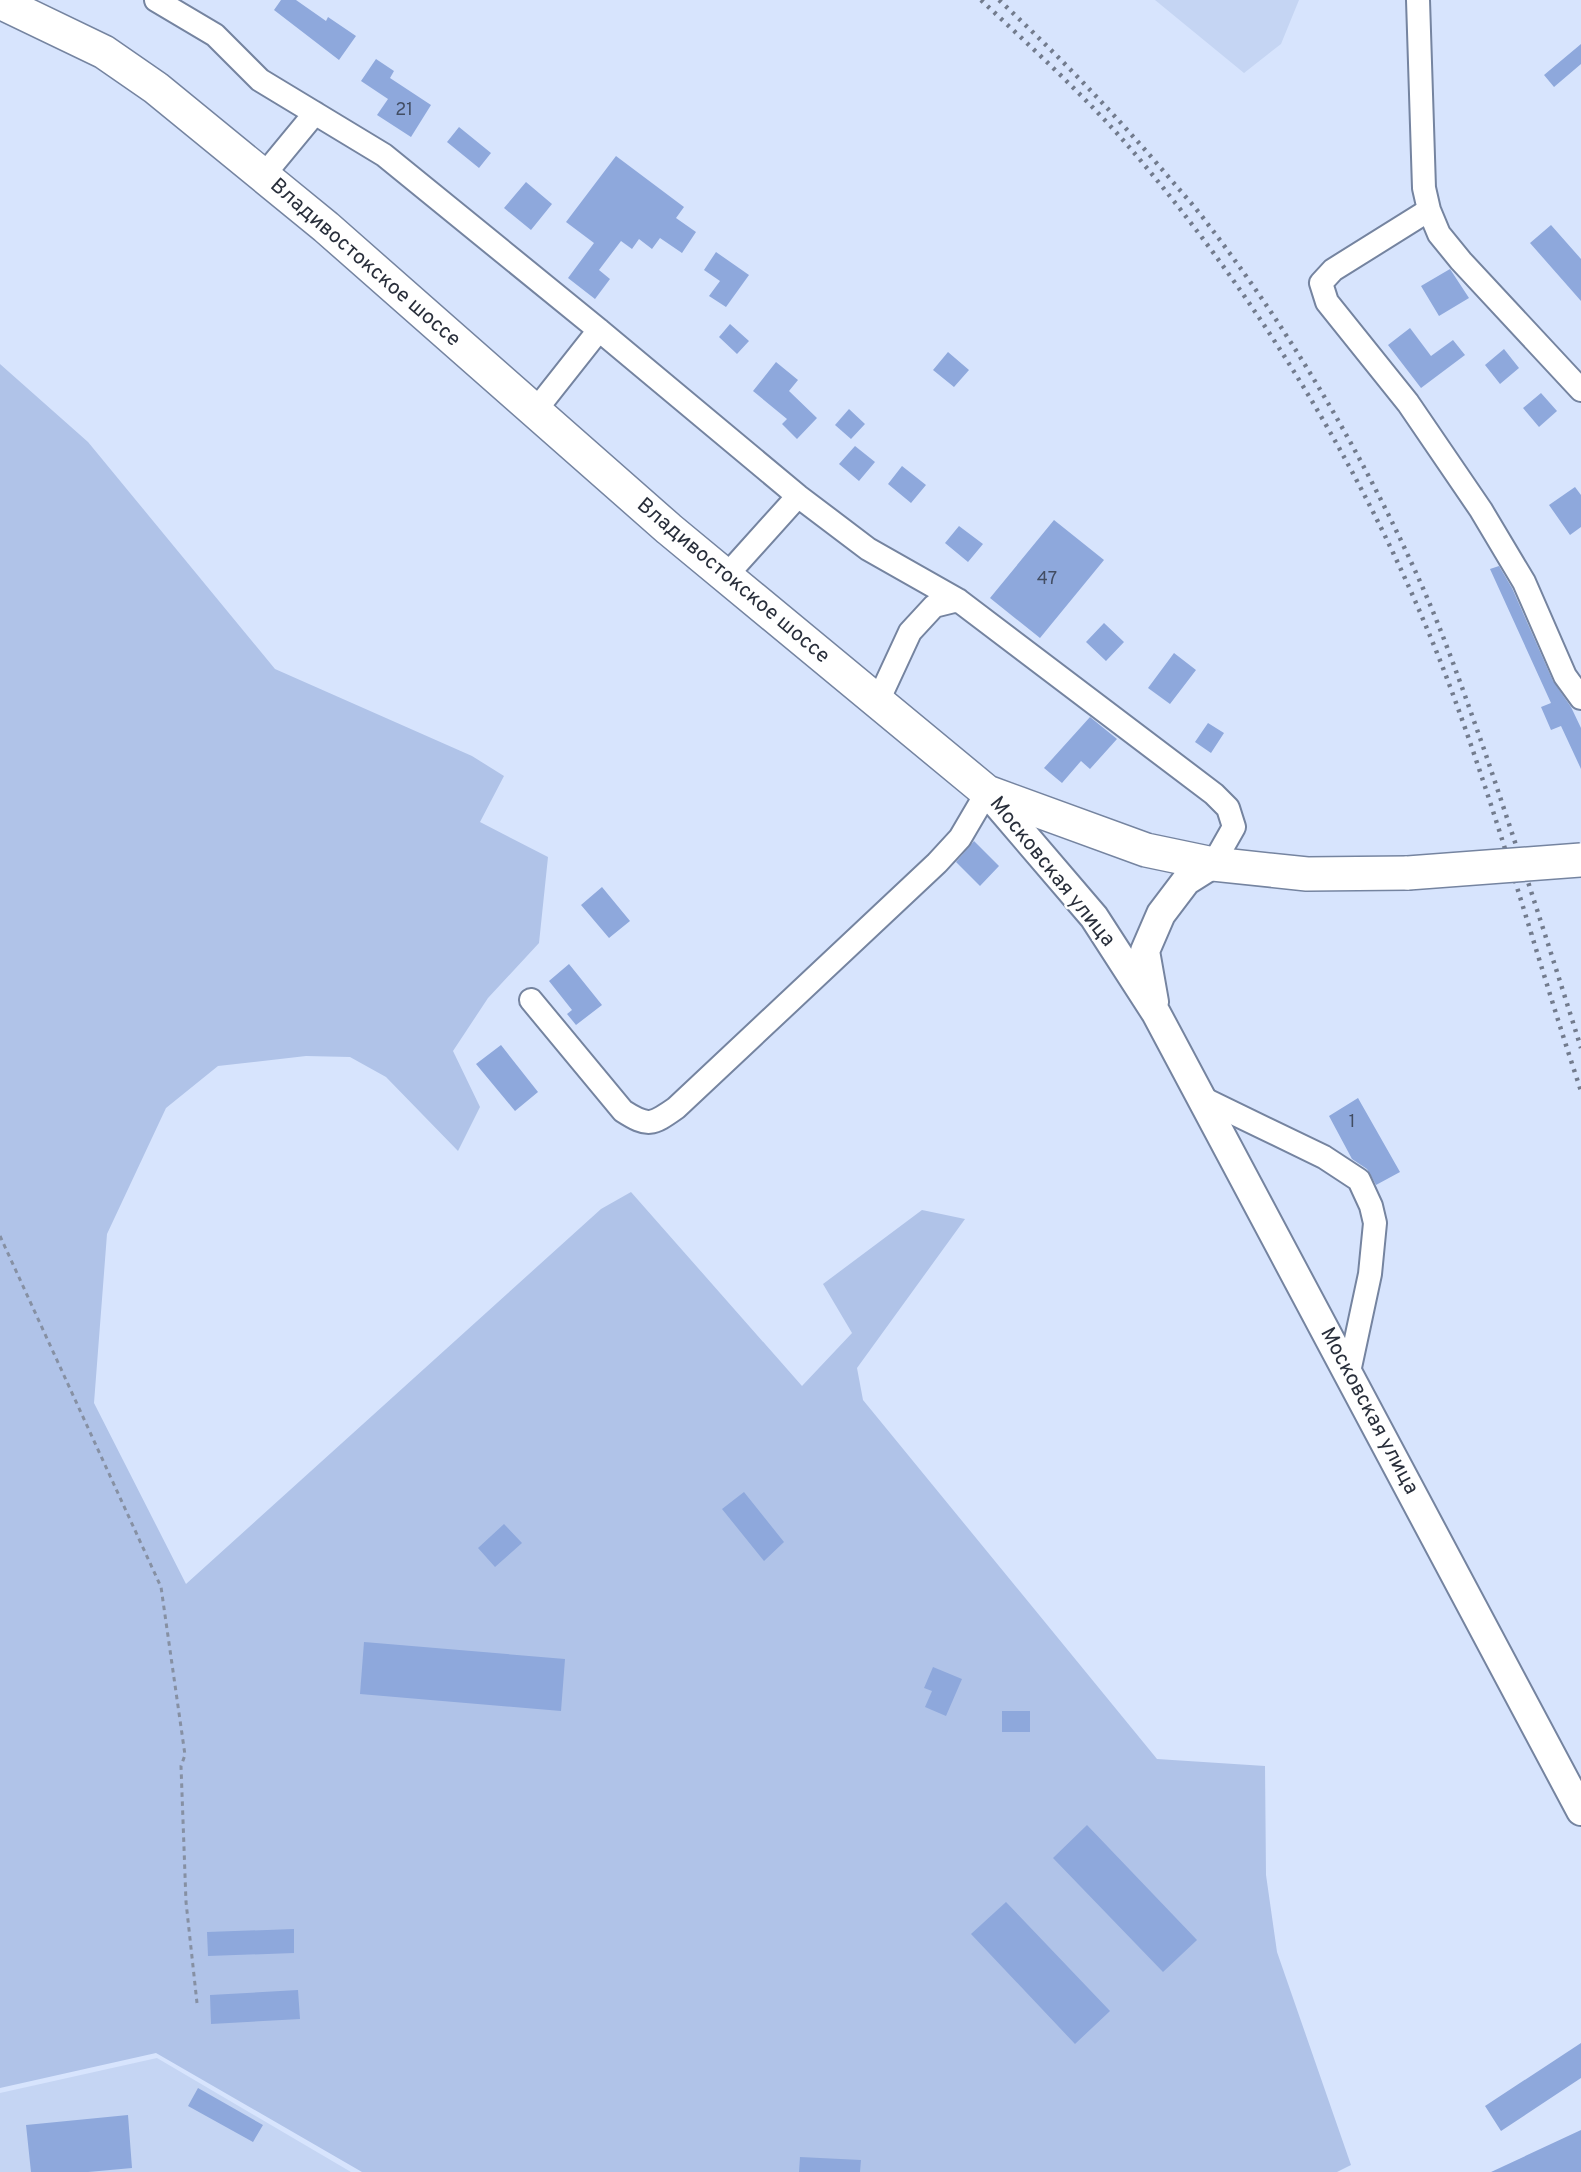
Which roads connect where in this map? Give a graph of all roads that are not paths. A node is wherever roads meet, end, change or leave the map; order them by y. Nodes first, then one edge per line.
1 (156, 0) edge
2 (1418, 0) edge
3 (0, 3) edge
4 (315, 113) junction
5 (263, 176) junction
6 (1429, 210) junction
7 (599, 330) junction
8 (1581, 390) edge
9 (535, 411) junction
10 (798, 496) junction
11 (726, 576) junction
12 (958, 600) junction
13 (1581, 698) edge
14 (878, 701) junction
15 (987, 792) junction
16 (1581, 860) edge
17 (1213, 864) junction
18 (531, 1000) dead end
19 (1156, 1013) junction
20 (1202, 1098) junction
21 (1349, 1372) junction
22 (1581, 1811) edge

1 - 4 street
2 - 6 street
3 - 5 highway, Владивостокское шоссе
4 - 5 street
4 - 7 street
5 - 9 highway, Владивостокское шоссе
6 - 8 street
6 - 13 street
7 - 9 street
7 - 10 street
9 - 11 highway, Владивостокское шоссе
10 - 11 street
10 - 12 street
11 - 14 highway, Владивостокское шоссе
12 - 14 street
12 - 17 street
14 - 15 highway, Владивостокское шоссе
15 - 17 highway, Владивостокское шоссе
15 - 18 street
15 - 19 main road, Московская улица
16 - 17 highway, Владивостокское шоссе, bridge
17 - 19 main road, Московская улица
19 - 20 main road, Московская улица
20 - 21 main road, Московская улица
20 - 21 street
21 - 22 main road, Московская улица

